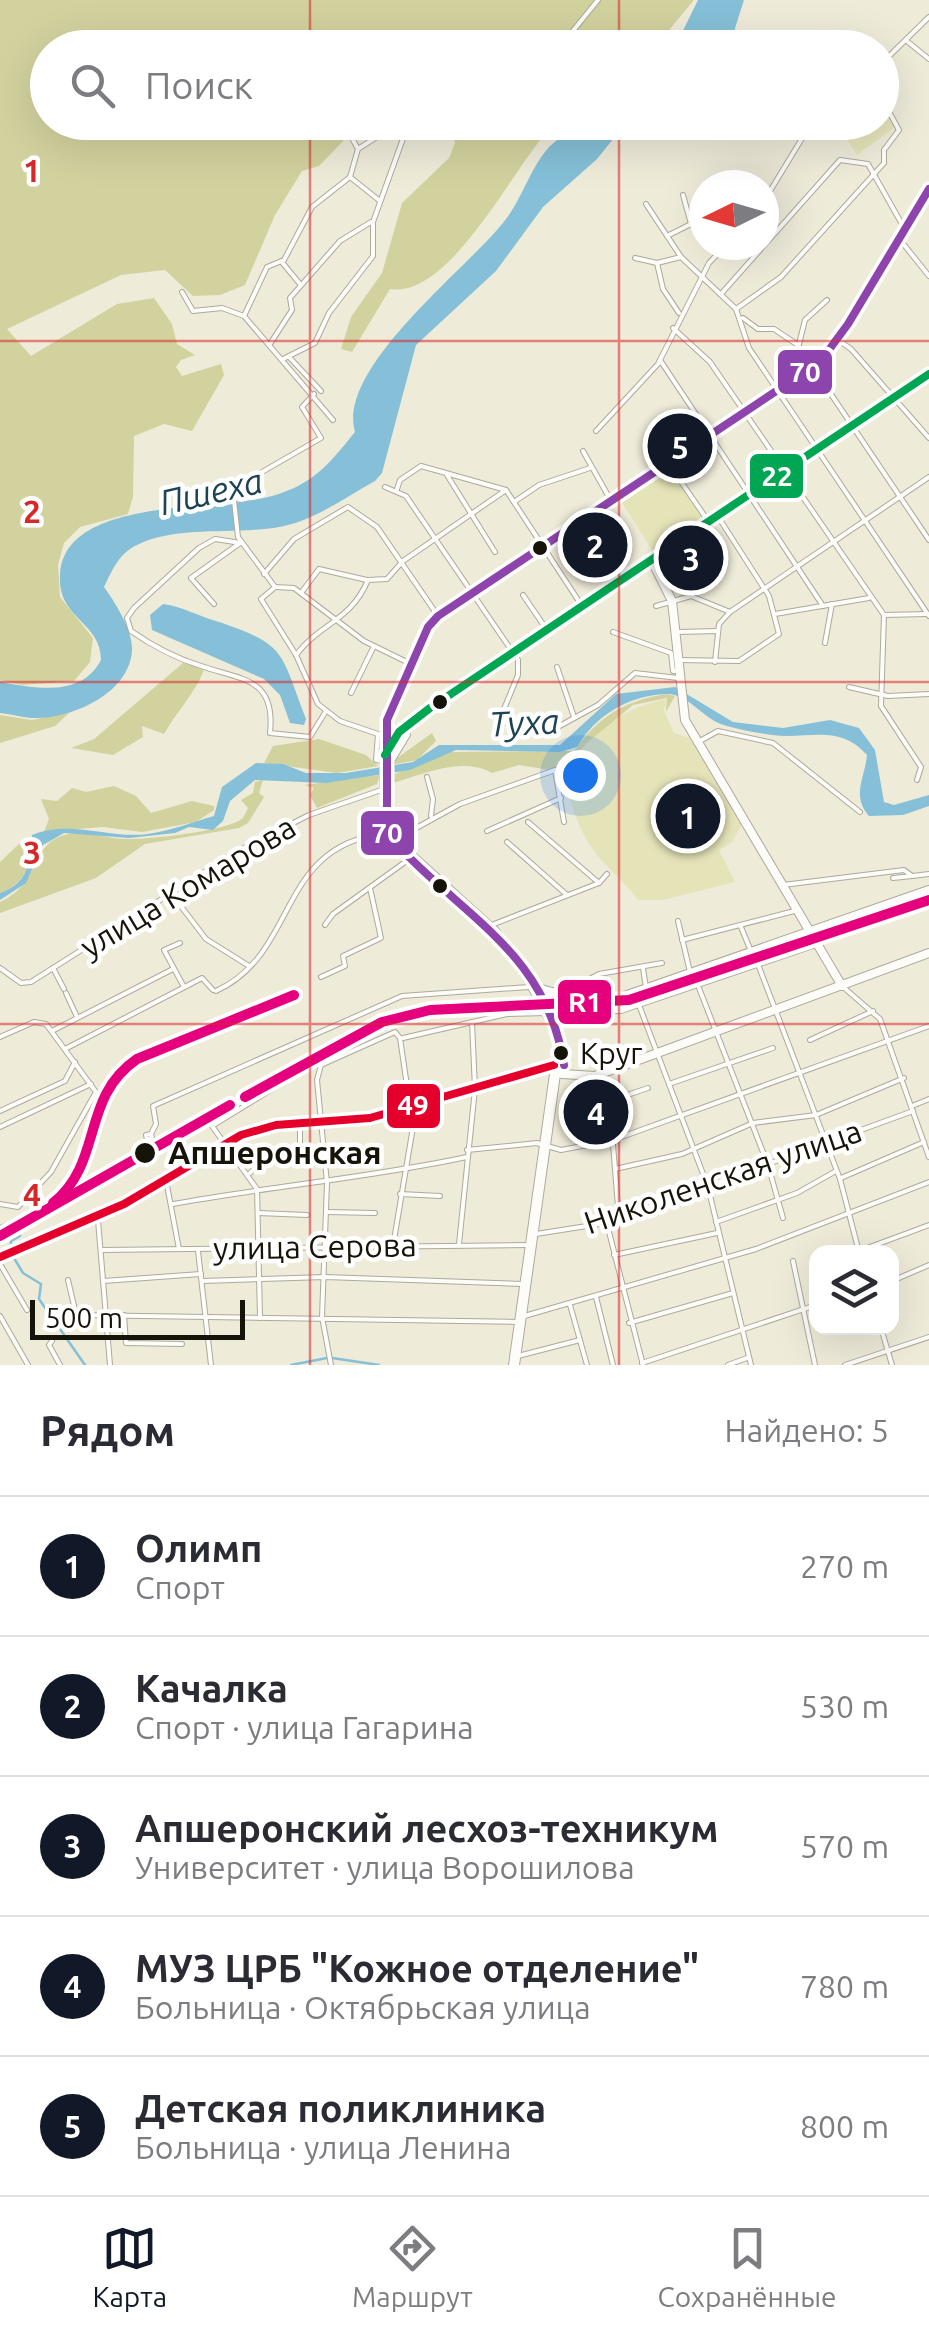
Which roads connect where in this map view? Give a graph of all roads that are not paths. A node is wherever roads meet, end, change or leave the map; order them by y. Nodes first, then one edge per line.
1 (598, 0) edge
2 (929, 18) edge
3 (574, 30) edge
4 (908, 42) junction
5 (899, 49) edge
6 (929, 59) edge
7 (353, 140) edge
8 (371, 140) edge
9 (402, 140) edge
10 (801, 140) edge
11 (892, 140) edge
12 (358, 148) junction
13 (873, 173) junction
14 (779, 176) edge
15 (350, 177) junction
16 (929, 188) edge
17 (683, 195) dead end
18 (380, 201) junction
19 (646, 204) dead end
20 (372, 222) junction
21 (904, 228) junction
22 (667, 236) junction
23 (898, 238) junction
24 (681, 257) junction
25 (635, 258) dead end
26 (711, 260) edge
27 (281, 261) junction
28 (657, 263) junction
29 (929, 276) edge
30 (703, 278) junction
31 (301, 285) junction
32 (182, 292) dead end
33 (721, 294) junction
34 (826, 300) dead end
35 (736, 309) junction
36 (680, 314) junction
37 (244, 316) junction
38 (740, 318) junction
39 (673, 328) junction
40 (838, 340) junction
41 (270, 344) junction
42 (798, 344) junction
43 (286, 358) junction
44 (660, 360) junction
45 (813, 368) junction
46 (929, 374) edge
47 (321, 391) dead end
48 (780, 392) junction
49 (314, 394) junction
50 (894, 397) junction
51 (746, 413) junction
52 (333, 420) dead end
53 (852, 426) junction
54 (596, 431) dead end
55 (711, 436) junction
56 (929, 438) edge
57 (818, 448) junction
58 (582, 451) dead end
59 (669, 464) junction
60 (590, 468) junction
61 (786, 470) junction
62 (446, 474) junction
63 (929, 477) edge
64 (385, 487) dead end
65 (397, 489) junction
66 (506, 490) junction
67 (750, 493) junction
68 (511, 495) junction
69 (521, 496) junction
70 (900, 498) junction
71 (514, 502) junction
72 (612, 502) junction
73 (472, 515) junction
74 (717, 515) junction
75 (708, 521) junction
76 (866, 521) junction
77 (577, 525) junction
78 (239, 540) junction
79 (438, 540) junction
80 (929, 540) edge
81 (832, 542) junction
82 (542, 548) junction
83 (495, 552) dead end
84 (651, 559) junction
85 (402, 561) junction
86 (798, 565) junction
87 (264, 574) junction
88 (368, 580) junction
89 (615, 584) junction
90 (275, 587) junction
91 (764, 587) junction
92 (301, 593) junction
93 (473, 595) junction
94 (523, 595) dead end
95 (869, 598) junction
96 (672, 601) junction
97 (214, 604) dead end
98 (832, 604) junction
99 (582, 606) junction
100 (656, 606) dead end
101 (823, 606) junction
102 (730, 612) junction
103 (775, 614) junction
104 (884, 615) junction
105 (928, 615) edge
106 (438, 616) junction
107 (339, 620) junction
108 (547, 630) junction
109 (718, 631) junction
110 (613, 632) dead end
111 (676, 632) junction
112 (825, 643) dead end
113 (374, 646) junction
114 (513, 651) junction
115 (296, 655) junction
116 (677, 660) junction
117 (715, 662) junction
118 (412, 664) junction
119 (558, 667) dead end
120 (678, 674) junction
121 (849, 688) dead end
122 (351, 693) dead end
123 (882, 694) junction
124 (929, 694) edge
125 (326, 711) junction
126 (573, 718) junction
127 (405, 726) junction
128 (385, 732) junction
129 (396, 736) junction
130 (698, 742) junction
131 (384, 755) junction
132 (427, 777) dead end
133 (916, 780) dead end
134 (384, 785) junction
135 (561, 798) junction
136 (860, 812) dead end
137 (430, 819) junction
138 (528, 822) dead end
139 (564, 822) dead end
140 (487, 831) dead end
141 (391, 837) junction
142 (507, 842) dead end
143 (412, 858) junction
144 (607, 874) dead end
145 (929, 874) edge
146 (912, 876) junction
147 (894, 878) dead end
148 (599, 883) junction
149 (783, 885) junction
150 (370, 888) junction
151 (169, 891) junction
152 (929, 891) edge
153 (567, 895) junction
154 (929, 906) edge
155 (798, 910) junction
156 (678, 922) dead end
157 (325, 925) dead end
158 (489, 926) junction
159 (741, 927) junction
160 (682, 940) junction
161 (814, 940) junction
162 (180, 943) dead end
163 (750, 950) dead end
164 (929, 953) edge
165 (662, 963) dead end
166 (250, 966) junction
167 (758, 967) junction
168 (0, 968) edge
169 (53, 968) junction
170 (173, 968) junction
171 (643, 968) junction
172 (321, 978) dead end
173 (695, 981) junction
174 (842, 986) junction
175 (184, 987) junction
176 (534, 988) junction
177 (646, 991) junction
178 (555, 994) junction
179 (579, 1001) junction
180 (640, 1005) junction
181 (776, 1010) junction
182 (874, 1010) junction
183 (548, 1011) junction
184 (77, 1017) junction
185 (472, 1022) junction
186 (929, 1026) edge
187 (52, 1031) junction
188 (716, 1032) junction
189 (0, 1037) edge
190 (400, 1038) junction
191 (810, 1040) dead end
192 (890, 1040) junction
193 (773, 1048) dead end
194 (65, 1049) junction
195 (658, 1054) junction
196 (75, 1062) junction
197 (729, 1064) junction
198 (539, 1072) junction
199 (560, 1072) junction
200 (800, 1072) junction
201 (593, 1076) junction
202 (904, 1078) junction
203 (287, 1080) dead end
204 (91, 1084) junction
205 (669, 1084) junction
206 (648, 1088) dead end
207 (474, 1089) junction
208 (740, 1094) junction
209 (929, 1100) edge
210 (604, 1103) junction
211 (412, 1106) junction
212 (912, 1108) junction
213 (0, 1111) edge
214 (681, 1115) junction
215 (816, 1115) junction
216 (321, 1122) junction
217 (300, 1123) junction
218 (752, 1123) junction
219 (0, 1127) edge
220 (929, 1129) edge
221 (920, 1132) junction
222 (151, 1134) dead end
223 (612, 1140) junction
224 (924, 1142) junction
225 (221, 1143) junction
226 (826, 1144) junction
227 (544, 1148) junction
228 (694, 1150) junction
229 (467, 1154) junction
230 (929, 1157) edge
231 (768, 1165) junction
232 (615, 1169) junction
233 (404, 1171) junction
234 (837, 1171) junction
235 (249, 1173) junction
236 (166, 1179) junction
237 (840, 1179) junction
238 (929, 1182) edge
239 (327, 1183) junction
240 (708, 1187) junction
241 (257, 1189) junction
242 (400, 1194) junction
243 (440, 1196) dead end
244 (776, 1198) junction
245 (0, 1204) edge
246 (172, 1204) junction
247 (850, 1211) junction
248 (258, 1212) junction
249 (326, 1212) junction
250 (375, 1213) dead end
251 (307, 1214) dead end
252 (96, 1216) junction
253 (784, 1218) dead end
254 (619, 1219) junction
255 (716, 1222) junction
256 (606, 1224) junction
257 (929, 1225) edge
258 (718, 1232) junction
259 (530, 1239) junction
260 (459, 1244) junction
261 (325, 1245) junction
262 (857, 1245) edge
263 (877, 1245) edge
264 (393, 1246) junction
265 (258, 1247) junction
266 (179, 1249) junction
267 (198, 1249) junction
268 (100, 1250) junction
269 (614, 1255) junction
270 (724, 1259) junction
271 (0, 1260) edge
272 (793, 1262) dead end
273 (929, 1265) edge
274 (201, 1274) junction
275 (325, 1277) junction
276 (899, 1278) edge
277 (259, 1279) junction
278 (68, 1280) dead end
279 (103, 1281) junction
280 (202, 1281) junction
281 (523, 1284) junction
282 (622, 1290) junction
283 (733, 1293) junction
284 (596, 1297) junction
285 (570, 1304) junction
286 (809, 1306) edge
287 (802, 1309) junction
288 (27, 1310) dead end
289 (0, 1316) edge
290 (76, 1316) junction
291 (106, 1316) junction
292 (124, 1316) junction
293 (322, 1317) junction
294 (260, 1318) junction
295 (207, 1319) junction
296 (519, 1319) junction
297 (78, 1323) dead end
298 (629, 1323) junction
299 (740, 1327) junction
300 (8, 1330) junction
301 (883, 1335) edge
302 (0, 1336) edge
303 (929, 1337) edge
304 (580, 1340) junction
305 (52, 1341) dead end
306 (182, 1344) dead end
307 (888, 1352) junction
308 (749, 1357) junction
309 (518, 1359) edge
310 (642, 1364) edge
311 (28, 1365) edge
312 (60, 1365) edge
313 (110, 1365) edge
314 (212, 1365) edge
315 (331, 1365) edge
316 (528, 1365) edge
317 (587, 1365) edge
318 (613, 1365) edge
319 (728, 1365) edge
320 (751, 1365) edge
321 (816, 1365) edge
322 (845, 1365) edge
323 (892, 1365) edge

1 - 3 street
2 - 4 street
4 - 5 street
4 - 6 street
7 - 12 street
8 - 12 street
9 - 18 street
10 - 14 street
11 - 13 street
12 - 15 street
13 - 21 street
13 - 33 street
13 - 35 street
15 - 18 street
15 - 27 street
16 - 21 main road
17 - 22 street
18 - 20 street
19 - 22 street
20 - 31 street
20 - 43 street
21 - 23 main road
22 - 24 street
23 - 29 street
23 - 40 main road
24 - 28 street
24 - 30 street
25 - 28 street
26 - 30 street
27 - 31 street
27 - 37 street
28 - 36 street
30 - 33 street
30 - 36 street
31 - 41 street
32 - 37 street
33 - 35 street
34 - 42 street
35 - 38 street
36 - 39 street
37 - 41 street
38 - 42 street
38 - 48 street
39 - 44 street
39 - 51 street
40 - 45 main road
40 - 50 street
41 - 43 street
42 - 45 street
43 - 47 street
43 - 49 street
44 - 54 street
44 - 55 street
45 - 48 main road
45 - 53 street
46 - 50 main road
48 - 51 main road
48 - 57 street
49 - 52 street
49 - 78 street
50 - 53 main road
50 - 56 street
51 - 55 main road
51 - 61 street
53 - 57 main road
53 - 70 street
55 - 59 main road
55 - 67 street
57 - 61 main road
57 - 76 street
58 - 60 street
59 - 72 main road
59 - 75 street
60 - 69 street
60 - 72 street
61 - 67 main road
61 - 81 street
62 - 65 street
62 - 66 street
62 - 73 street
63 - 70 street
64 - 65 street
65 - 79 street
66 - 68 street
66 - 73 street
67 - 74 main road
67 - 86 street
68 - 69 street
68 - 71 street
69 - 71 street
70 - 76 street
70 - 80 street
71 - 82 street
72 - 77 main road
73 - 79 street
73 - 83 street
74 - 75 main road
74 - 91 street
75 - 84 main road
76 - 81 street
76 - 105 street
77 - 82 main road
77 - 89 street
78 - 87 street
78 - 97 street
78 - 125 street
79 - 85 street
79 - 93 street
81 - 86 street
81 - 95 street
82 - 93 main road
82 - 99 street
84 - 89 main road
84 - 96 main road
85 - 87 street
85 - 88 street
85 - 106 street
86 - 91 street
86 - 101 street
87 - 90 street
88 - 92 street
88 - 107 street
89 - 99 main road
90 - 92 street
90 - 115 street
91 - 102 street
91 - 103 street
92 - 107 street
93 - 106 main road
93 - 114 street
94 - 108 street
95 - 98 street
95 - 104 street
96 - 100 street
96 - 102 street
96 - 111 main road
98 - 101 street
98 - 112 street
99 - 108 main road
101 - 103 street
102 - 109 street
103 - 117 street
104 - 105 street
104 - 123 street
106 - 118 main road
107 - 113 street
107 - 115 street
108 - 114 main road
109 - 111 street
109 - 117 street
110 - 120 street
111 - 116 main road
113 - 118 street
113 - 122 street
114 - 126 street
114 - 127 main road
115 - 125 street
116 - 117 street
116 - 120 main road
118 - 128 main road
119 - 126 street
120 - 126 street
120 - 130 main road
121 - 123 street
123 - 124 street
123 - 133 street
125 - 127 street
127 - 129 main road
128 - 129 main road
128 - 131 main road
129 - 131 main road
130 - 136 street
130 - 149 main road
131 - 134 main road, bridge
132 - 137 street
134 - 141 main road
134 - 151 street, улица Комарова
135 - 137 street
135 - 139 street
135 - 140 street
137 - 141 street
138 - 148 street
141 - 143 main road
141 - 166 street
142 - 153 street
143 - 150 street
143 - 158 main road
144 - 148 street
145 - 146 street
146 - 147 street
146 - 149 street
148 - 153 street
149 - 155 main road
150 - 157 street
150 - 172 street
151 - 166 street
151 - 169 street, улица Комарова
152 - 161 main road
153 - 158 street
154 - 161 street
155 - 159 street
155 - 161 main road
156 - 160 street
158 - 176 main road
159 - 160 street
159 - 163 street
160 - 173 street
161 - 167 street
161 - 173 main road
161 - 174 main road
162 - 170 street
164 - 174 main road
165 - 171 street
166 - 175 street
167 - 173 street
167 - 181 street
168 - 169 street, улица Комарова
169 - 184 street
170 - 175 street
170 - 184 street
171 - 177 street
171 - 179 street
173 - 177 main road
173 - 180 street
173 - 188 street
174 - 181 main road
174 - 182 street
175 - 194 street
176 - 178 main road
176 - 183 main road
176 - 222 street
177 - 179 main road
178 - 179 main road
178 - 183 main road
180 - 183 street
180 - 195 street
181 - 188 main road
181 - 200 street
182 - 191 street
182 - 192 street
183 - 185 street
183 - 199 main road
184 - 187 street
185 - 190 street
185 - 207 street
186 - 192 street
187 - 189 street
187 - 194 street
188 - 195 main road
188 - 197 street
190 - 211 street
190 - 216 street
192 - 200 street
192 - 202 street
193 - 197 street
194 - 196 street
195 - 201 main road
195 - 205 street
196 - 204 street
196 - 213 street
197 - 205 street
197 - 208 street
198 - 199 main road
198 - 199 main road
198 - 207 main road
199 - 201 main road
199 - 227 main road
200 - 208 street
200 - 215 street
201 - 210 street
202 - 212 street
202 - 215 street
203 - 225 street
204 - 219 street
204 - 245 street
205 - 214 street
206 - 210 street
207 - 211 main road
207 - 229 street
208 - 214 street
208 - 218 street
209 - 212 street, Николенская улица
210 - 223 street
211 - 216 main road
211 - 233 street
212 - 221 street
212 - 226 street, Николенская улица
214 - 223 street
214 - 228 street
215 - 218 street
215 - 226 street
216 - 217 main road
216 - 239 street
217 - 225 main road
217 - 235 street
218 - 228 street
218 - 231 street
220 - 221 street
221 - 224 street
223 - 227 street
223 - 232 street
224 - 230 street
224 - 237 street
225 - 235 street
225 - 236 main road
226 - 231 street, Николенская улица
226 - 234 street
227 - 229 street
227 - 259 main road
228 - 232 street
228 - 240 street
229 - 233 street
229 - 260 street
231 - 240 street, Николенская улица
231 - 244 street
232 - 254 street
233 - 239 street
233 - 242 street
234 - 237 street
234 - 244 street
235 - 241 street
236 - 246 street
236 - 252 main road
237 - 247 street
238 - 247 street
239 - 241 street
239 - 249 street
240 - 254 street, Николенская улица
240 - 255 street
241 - 246 street
241 - 248 street
242 - 243 street
242 - 264 street
244 - 253 street
244 - 255 street
246 - 266 street
247 - 262 street
247 - 270 street
248 - 251 street
248 - 265 street
249 - 250 street
249 - 261 street
252 - 268 street
252 - 271 main road
254 - 256 street, Николенская улица
255 - 258 street
256 - 259 street, Николенская улица
256 - 269 street
257 - 263 street
258 - 269 street
258 - 270 street
259 - 260 street, улица Серова
259 - 281 main road
260 - 264 street, улица Серова
261 - 264 street, улица Серова
261 - 265 street, улица Серова
261 - 275 street
265 - 267 street, улица Серова
265 - 277 street
266 - 267 street, улица Серова
266 - 268 street, улица Серова
267 - 274 street
268 - 279 street
269 - 282 street
270 - 282 street
270 - 283 street
271 - 288 street
272 - 287 street
273 - 276 street
274 - 279 street
274 - 280 street
275 - 277 street
275 - 281 street
275 - 293 street
277 - 280 street
277 - 294 street
278 - 290 street
279 - 291 street
280 - 295 street
281 - 296 main road
282 - 284 street
282 - 298 street
283 - 298 street
283 - 299 street
284 - 285 street
284 - 318 street
285 - 296 street
285 - 304 street
286 - 287 street
287 - 299 street
287 - 321 street
289 - 300 street
290 - 291 street
290 - 297 street
291 - 292 street
291 - 313 street
292 - 295 street
292 - 306 street
293 - 294 street
293 - 296 street
293 - 315 street
294 - 295 street
295 - 314 street
296 - 309 main road
298 - 310 street
299 - 308 street
299 - 310 street
300 - 302 street
300 - 311 street
301 - 307 street
303 - 307 street
304 - 309 street
304 - 317 street
305 - 312 street
307 - 322 street
307 - 323 street
308 - 319 street
308 - 320 street
309 - 316 street

